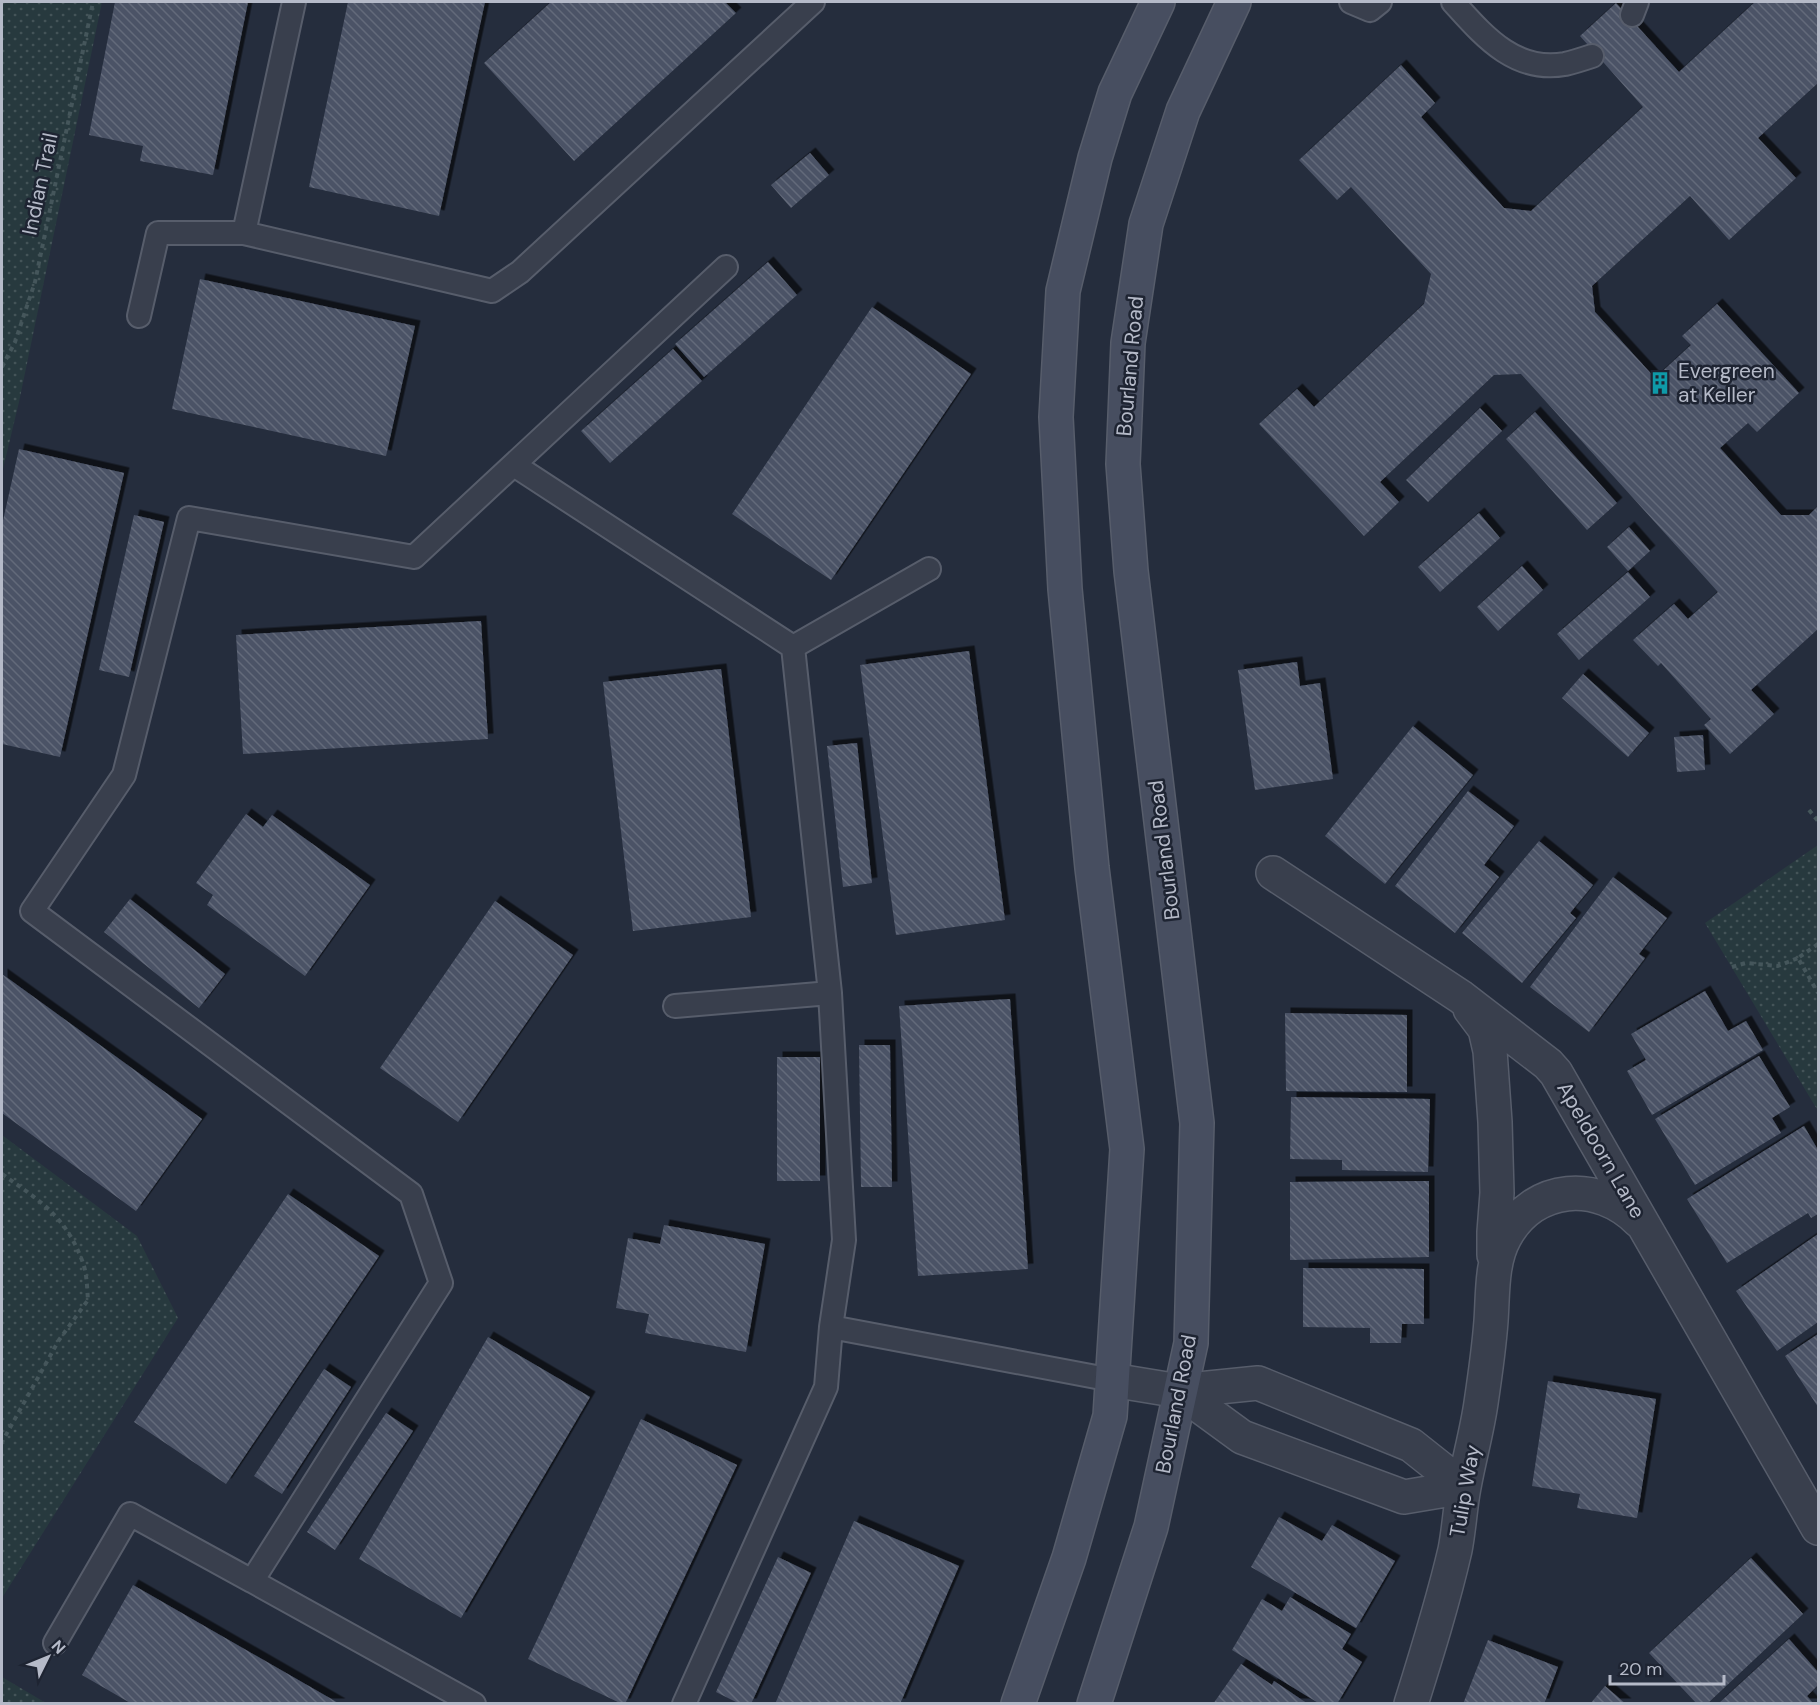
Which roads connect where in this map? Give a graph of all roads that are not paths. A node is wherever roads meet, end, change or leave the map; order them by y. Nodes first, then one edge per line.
1 (294, 2) edge
2 (810, 2) edge
3 (1158, 2) edge
4 (1234, 2) edge
5 (1351, 2) edge
6 (1380, 2) edge
7 (1454, 2) edge
8 (1592, 56) dead end
9 (244, 233) junction
10 (726, 267) dead end
11 (139, 316) dead end
12 (514, 465) junction
13 (929, 569) dead end
14 (793, 647) junction
15 (1273, 873) dead end
16 (830, 993) junction
17 (1461, 997) junction
18 (675, 1006) dead end
19 (1649, 1235) junction
20 (1495, 1274) junction
21 (831, 1327) junction
22 (1112, 1380) junction
23 (1179, 1391) junction
24 (1464, 1486) junction
25 (1818, 1528) edge
26 (252, 1581) junction
27 (55, 1643) dead end
28 (474, 1704) edge
29 (684, 1704) edge
30 (1018, 1704) edge
31 (1094, 1704) edge
32 (1411, 1704) edge

1 - 9 lane
2 - 9 lane
3 - 22 main road
4 - 23 main road, Bourland Road
5 - 6 lane
7 - 8 lane
9 - 11 lane
10 - 12 lane
12 - 14 lane
12 - 26 lane
13 - 14 lane
14 - 16 lane
15 - 17 street, Apeldoorn Lane
16 - 18 lane
16 - 21 lane
17 - 19 street, Apeldoorn Lane
17 - 20 street, Tulip Way
19 - 20 street, Tulip Way
19 - 25 street, Apeldoorn Lane
20 - 24 street, Tulip Way
21 - 22 lane
21 - 29 lane
22 - 23 street
22 - 30 main road
23 - 24 street
23 - 24 street
23 - 31 main road, Bourland Road
24 - 32 street, Tulip Way
26 - 27 lane
26 - 28 lane

